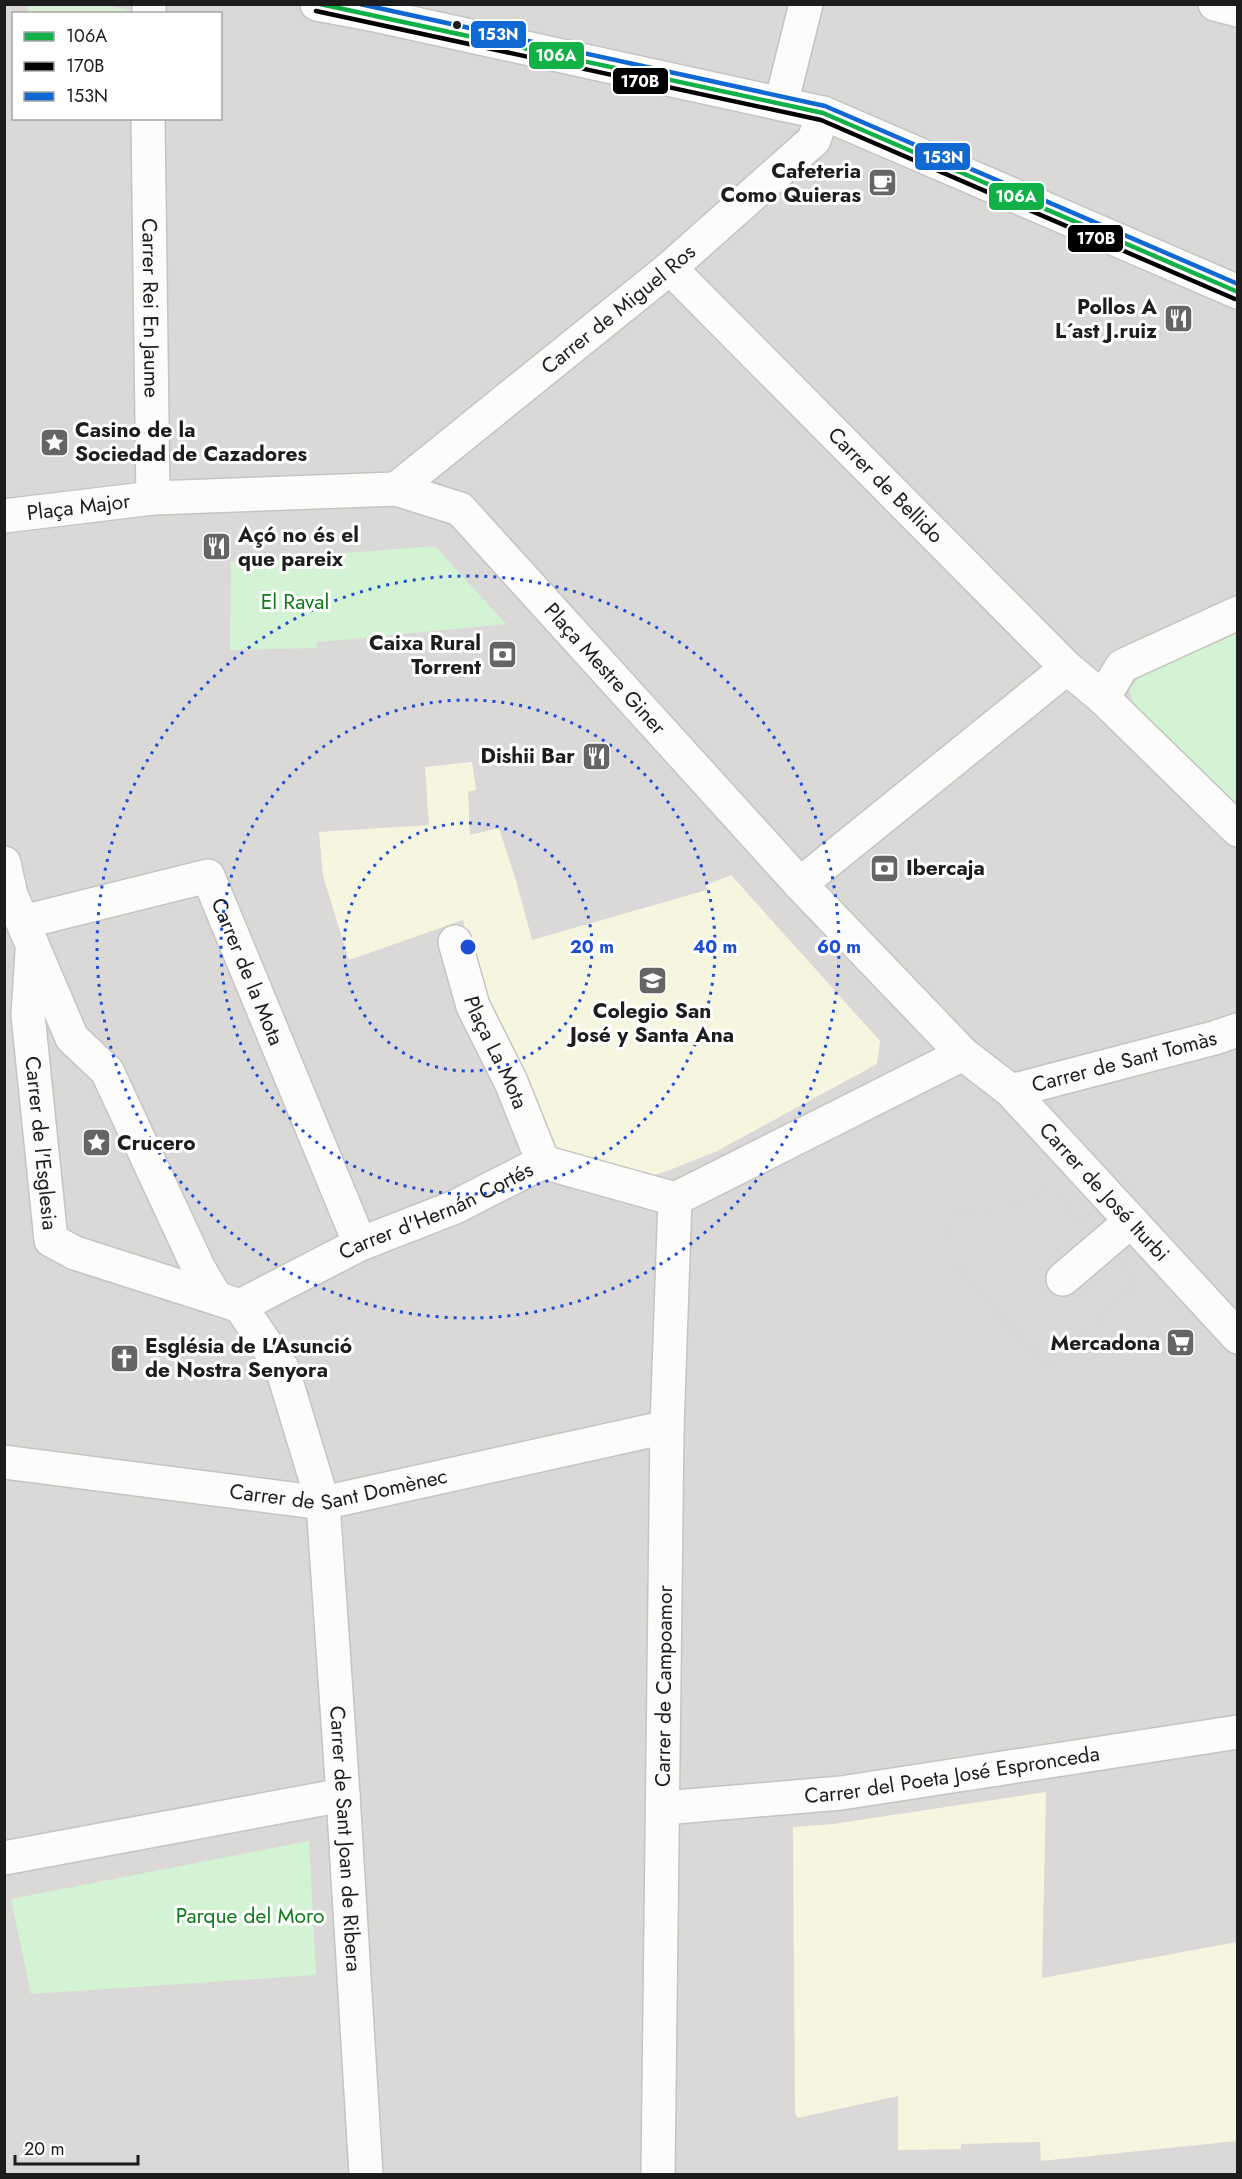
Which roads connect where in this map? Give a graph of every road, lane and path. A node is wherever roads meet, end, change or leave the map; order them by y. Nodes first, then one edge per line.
1 (317, 4) edge
2 (806, 4) edge
3 (1215, 4) edge
4 (1238, 10) edge
5 (781, 104) junction
6 (823, 113) junction
7 (148, 120) edge
8 (670, 268) junction
9 (1238, 292) edge
10 (396, 489) junction
11 (153, 498) junction
12 (4, 516) edge
13 (1238, 613) edge
14 (1067, 668) junction
15 (1103, 698) junction
16 (1238, 830) edge
17 (4, 862) edge
18 (800, 884) junction
19 (22, 934) edge
20 (455, 942) dead end
21 (1238, 1030) edge
22 (963, 1054) junction
23 (1011, 1091) junction
24 (543, 1162) junction
25 (675, 1198) junction
26 (1131, 1221) junction
27 (360, 1244) junction
28 (1063, 1279) dead end
29 (228, 1302) junction
30 (1238, 1337) edge
31 (667, 1427) junction
32 (4, 1462) edge
33 (323, 1503) junction
34 (1238, 1732) edge
35 (343, 1795) junction
36 (664, 1808) junction
37 (4, 1858) edge
38 (366, 2175) edge
39 (658, 2175) edge

1 - 5 street
2 - 5 street
3 - 4 street
5 - 6 street
6 - 8 street, Carrer de Miguel Ros
6 - 9 street
7 - 11 street, Carrer Rei En Jaume
8 - 10 street, Carrer de Miguel Ros
8 - 14 street, Carrer de Bellido
10 - 11 street, Plaça Mestre Giner
10 - 18 street, Plaça Mestre Giner
11 - 12 street, Plaça Major
13 - 15 street
14 - 15 street, Carrer de Bellido
14 - 18 street
15 - 16 street, Carrer de Bellido
17 - 19 street, Carrer de l'Esglesia
18 - 22 street, Plaça Mestre Giner
19 - 27 street, Carrer de la Mota
19 - 29 street, Carrer de l'Esglesia
19 - 29 street, Carrer de l'Esglesia
20 - 24 street, Plaça La Mota
21 - 23 street, Carrer de Sant Tomàs
22 - 23 street, Carrer de José Iturbi
22 - 25 street
23 - 26 street, Carrer de José Iturbi
24 - 25 street, Carrer d'Hernán Cortés
24 - 27 street, Carrer d'Hernán Cortés
25 - 31 street, Carrer de Campoamor
26 - 28 street
26 - 30 street, Carrer de José Iturbi
27 - 29 street, Carrer d'Hernán Cortés
29 - 33 street, Carrer de l'Esglesia
31 - 33 street, Carrer de Sant Domènec
31 - 36 street, Carrer de Campoamor
32 - 33 street, Carrer de Sant Domènec
33 - 35 street, Carrer de Sant Joan de Ribera
34 - 36 street, Carrer del Poeta José Espronceda
35 - 37 street
35 - 38 street, Carrer de Sant Joan de Ribera
36 - 39 street, Carrer de Campoamor

